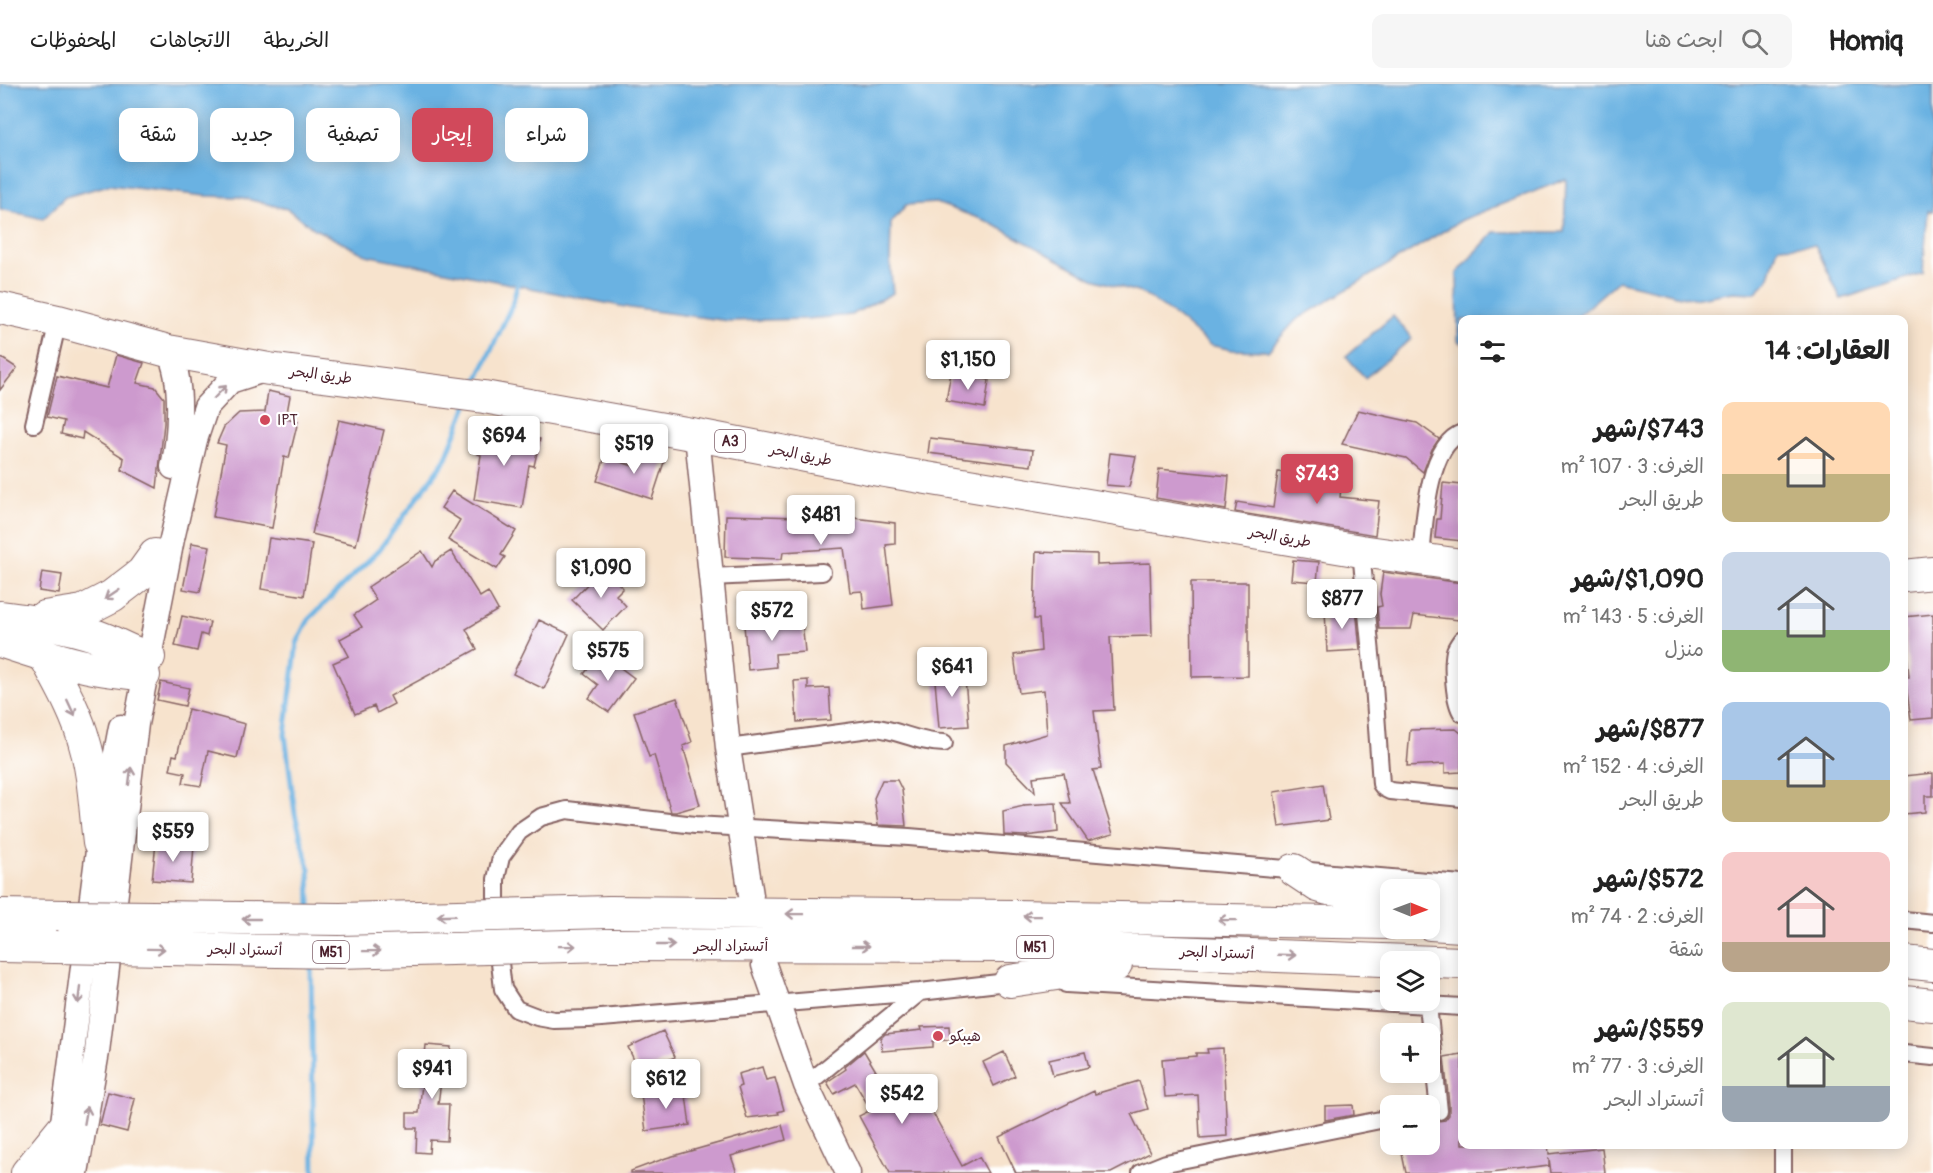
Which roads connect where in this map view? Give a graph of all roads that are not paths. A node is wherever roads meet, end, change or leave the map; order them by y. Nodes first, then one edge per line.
1 (0, 308) edge
2 (58, 321) junction
3 (168, 351) junction
4 (269, 369) junction
5 (34, 424) dead end
6 (1458, 434) edge
7 (697, 435) junction
8 (1361, 551) junction
9 (155, 555) junction
10 (1421, 559) junction
11 (1458, 564) edge
12 (822, 572) dead end
13 (1933, 573) edge
14 (1908, 576) edge
15 (710, 577) junction
16 (13, 619) edge
17 (0, 641) edge
18 (1458, 645) edge
19 (45, 656) junction
20 (140, 665) junction
21 (1458, 705) edge
22 (944, 743) dead end
23 (728, 748) junction
24 (1458, 798) edge
25 (741, 828) junction
26 (99, 843) junction
27 (1294, 870) junction
28 (1458, 884) edge
29 (1380, 894) edge
30 (751, 895) dead end
31 (0, 898) edge
32 (1440, 899) edge
33 (1458, 901) edge
34 (0, 915) edge
35 (53, 916) junction
36 (1908, 920) edge
37 (1933, 922) edge
38 (1380, 923) edge
39 (1440, 925) edge
40 (1458, 926) edge
41 (0, 946) edge
42 (1219, 952) junction
43 (1908, 962) edge
44 (1458, 963) edge
45 (764, 964) dead end
46 (1933, 965) edge
47 (1010, 981) junction
48 (920, 992) junction
49 (1380, 1002) edge
50 (1908, 1002) edge
51 (777, 1004) junction
52 (1933, 1005) edge
53 (1440, 1006) edge
54 (1458, 1007) edge
55 (1429, 1011) edge
56 (1908, 1054) edge
57 (1933, 1057) edge
58 (806, 1085) junction
59 (1437, 1095) edge
60 (1380, 1120) edge
61 (62, 1130) junction
62 (1783, 1149) edge
63 (27, 1173) edge
64 (55, 1173) edge
65 (76, 1173) edge
66 (848, 1173) edge
67 (1141, 1173) edge
68 (1783, 1173) edge

1 - 2 highway, طريق البحر / A3
2 - 3 highway, طريق البحر / A3
2 - 5 street
3 - 4 highway, طريق البحر / A3
3 - 9 main road
4 - 7 highway, طريق البحر / A3
20 -> 4 main road
6 - 10 street
7 - 8 highway, طريق البحر / A3
7 - 15 main road
8 - 10 highway, طريق البحر / A3
8 - 24 street
9 -> 16 highway
9 - 20 main road
10 - 11 highway, طريق البحر / A3
12 - 15 street
13 - 14 highway
15 - 23 main road
16 - 20 highway
17 - 19 highway
18 - 21 street
19 - 20 highway
19 -> 26 highway
20 - 26 main road
65 -> 20 main road
22 - 23 street
23 - 25 main road
25 - 27 street
25 - 30 main road
25 - 51 street
26 -> 61 main road
27 - 28 street
27 - 29 highway
31 - 35 highway
32 - 33 highway
34 - 35 highway, أتستراد البحر / M51
38 -> 35 highway, أتستراد البحر / M51, bridge
36 - 37 street
39 - 40 highway
41 -> 42 highway, أتستراد البحر / M51, bridge
42 -> 44 highway, أتستراد البحر / M51
42 - 47 highway
43 - 46 highway
45 - 51 main road
47 - 48 street
47 - 49 street
48 - 51 street
48 - 58 street
50 - 52 highway
51 - 58 main road
53 - 54 street
55 - 59 street
56 - 57 street
58 - 66 main road
60 - 67 street
61 - 63 highway
61 - 64 main road
62 - 68 street

